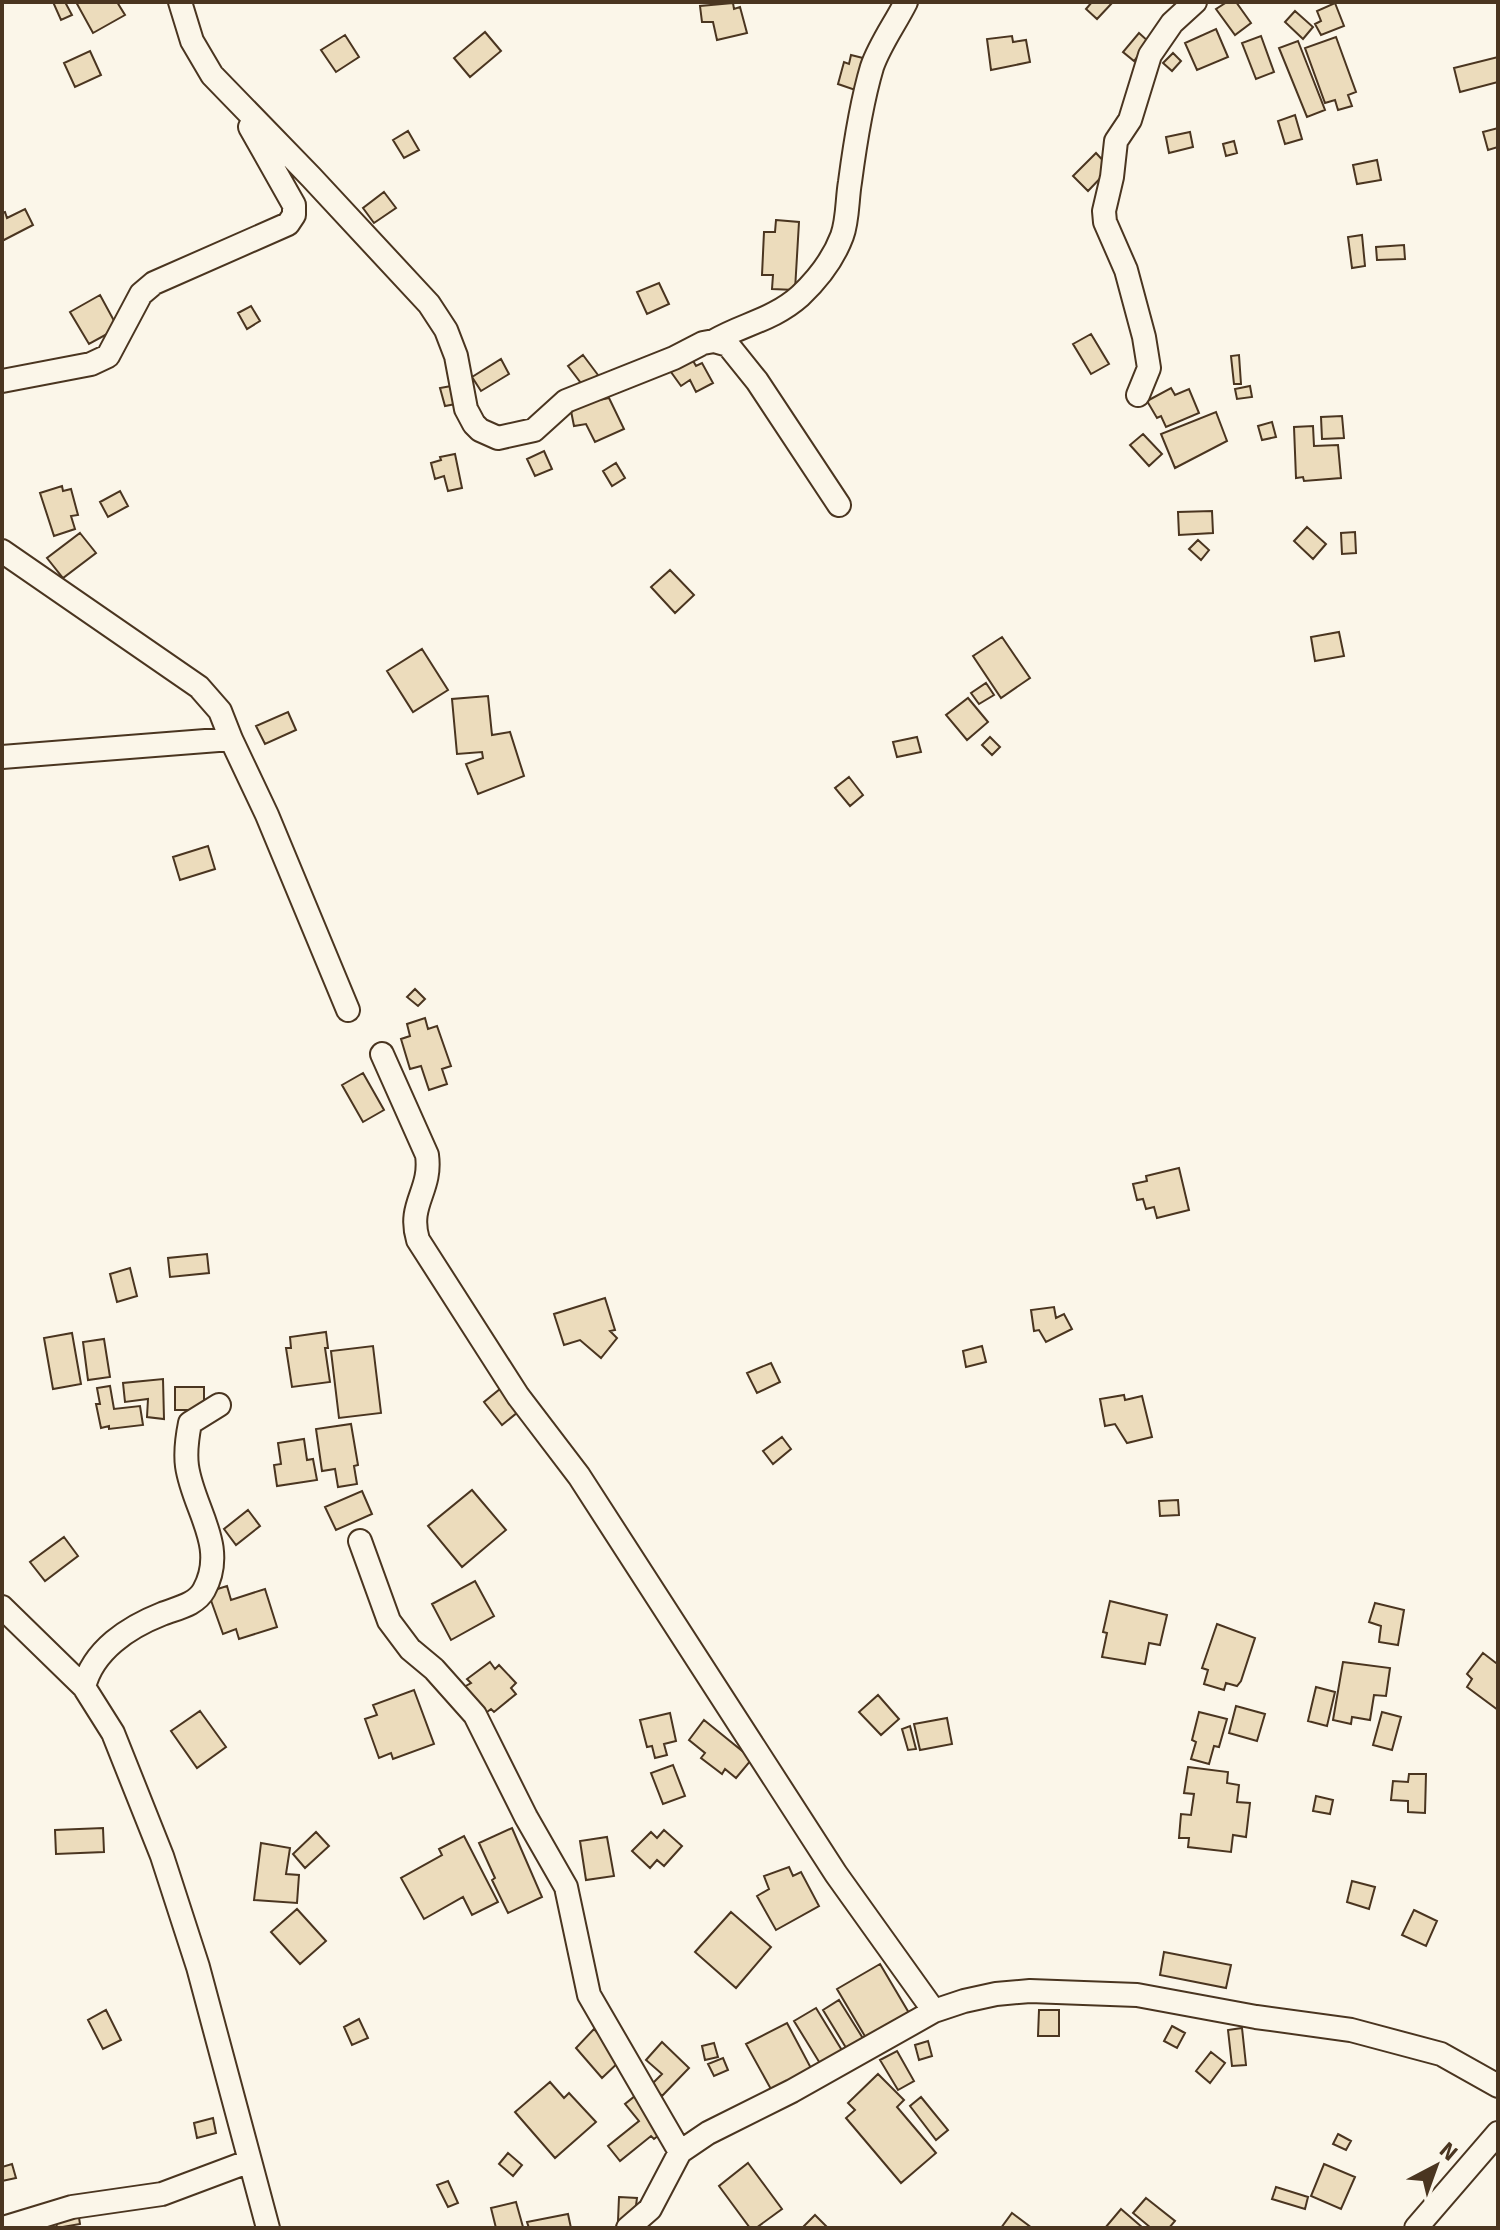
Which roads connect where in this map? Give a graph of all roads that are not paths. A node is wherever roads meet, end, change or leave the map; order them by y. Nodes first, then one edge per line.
1 (180, 2) edge
2 (906, 2) edge
3 (1195, 2) edge
4 (235, 101) junction
5 (714, 341) junction
6 (2, 381) edge
7 (1138, 395) dead end
8 (839, 505) dead end
9 (2, 551) edge
10 (231, 739) junction
11 (2, 757) edge
12 (348, 1010) dead end
13 (382, 1054) dead end
14 (219, 1405) dead end
15 (360, 1541) dead end
16 (2, 1607) edge
17 (84, 1687) junction
18 (934, 2011) junction
19 (1498, 2086) edge
20 (1498, 2133) edge
21 (680, 2152) junction
22 (250, 2161) junction
23 (3, 2228) edge
24 (268, 2228) edge
25 (628, 2228) edge
26 (1416, 2228) edge

1 - 4 street
2 - 5 street
3 - 7 street
4 - 5 street
4 - 6 street
5 - 8 street
9 - 10 street
10 - 11 street
10 - 12 street
13 - 18 street
14 - 17 street
15 - 21 street
16 - 17 street
17 - 22 street
18 - 19 street
18 - 21 street
20 - 26 street
21 - 25 street
22 - 23 street
22 - 24 street

